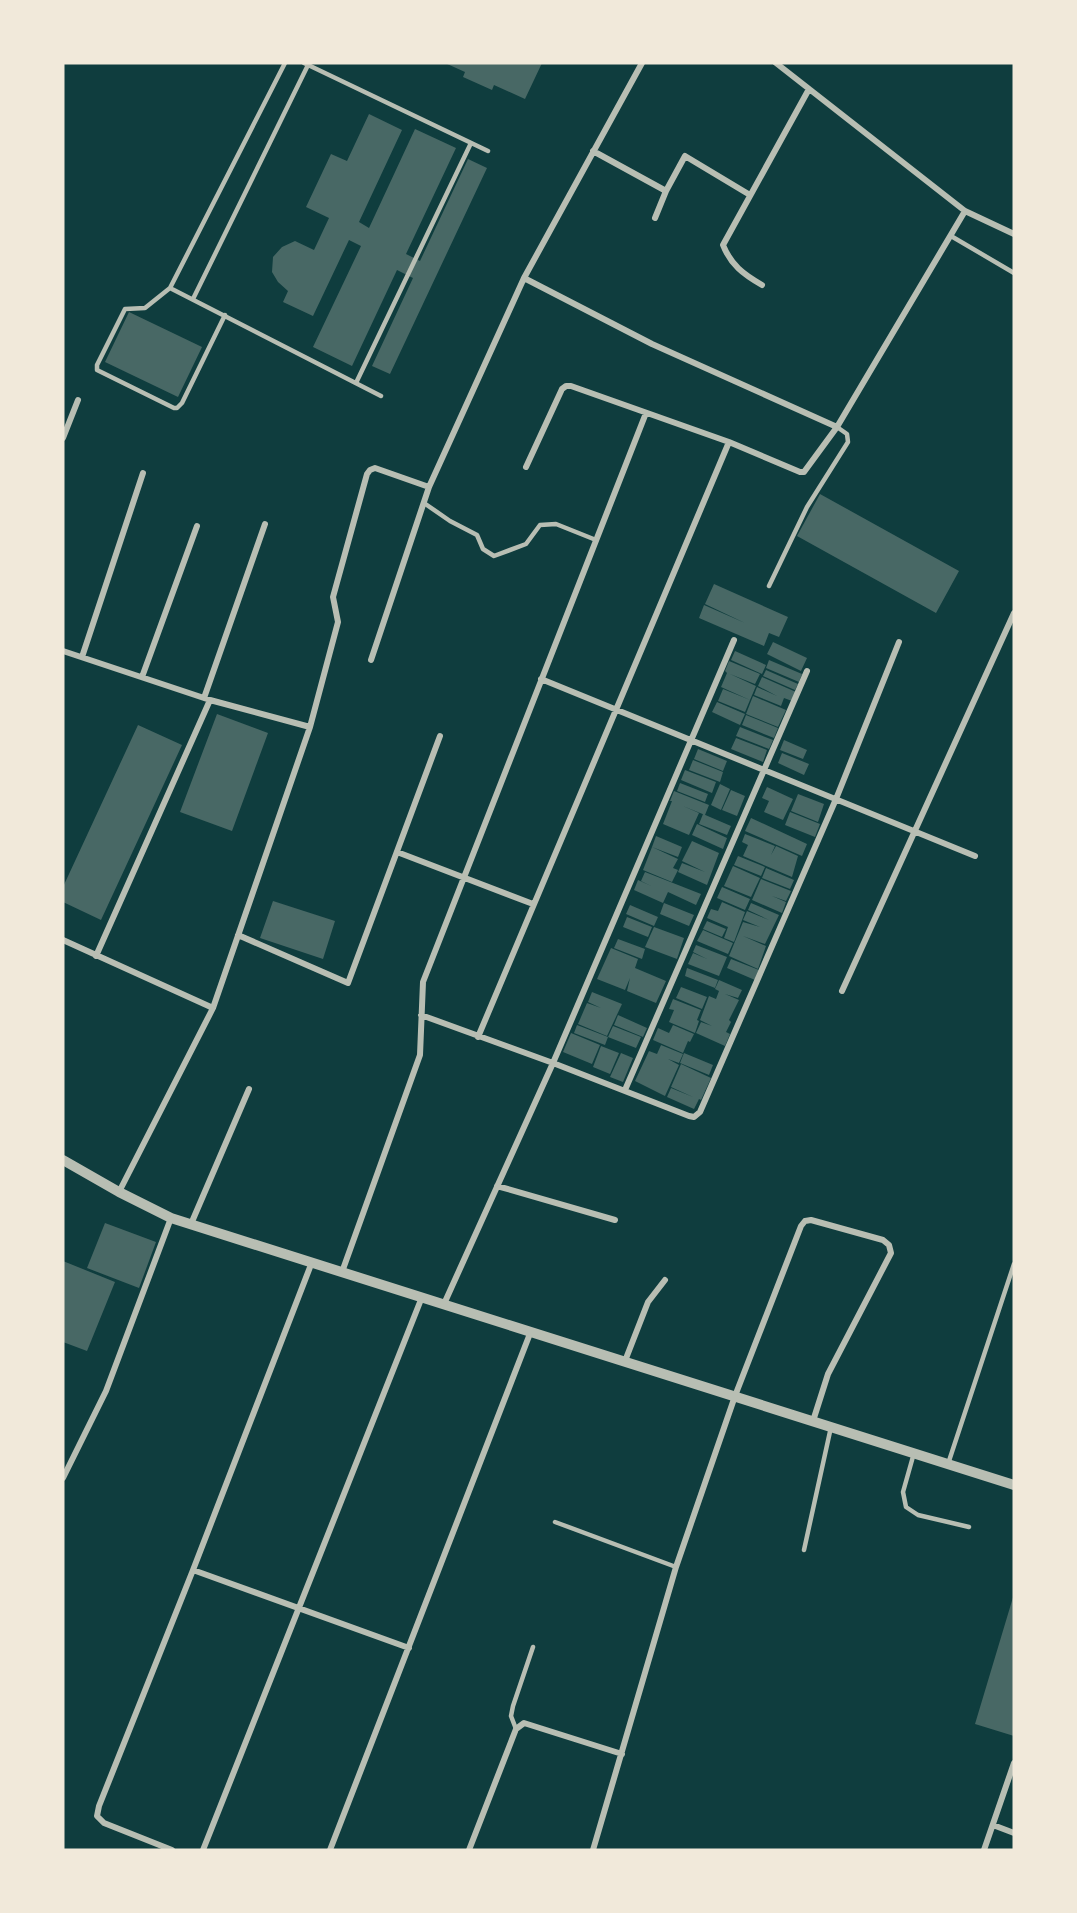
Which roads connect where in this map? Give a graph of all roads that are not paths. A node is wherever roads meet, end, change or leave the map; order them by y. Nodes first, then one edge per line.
1 (285, 63) edge
2 (642, 63) edge
3 (776, 63) edge
4 (306, 64) edge
5 (809, 89) junction
6 (471, 142) junction
7 (488, 151) dead end
8 (593, 151) junction
9 (666, 191) junction
10 (750, 195) junction
11 (965, 211) junction
12 (655, 218) dead end
13 (1014, 234) edge
14 (951, 236) junction
15 (1014, 273) edge
16 (524, 278) junction
17 (762, 285) dead end
18 (170, 288) junction
19 (193, 299) junction
20 (225, 315) junction
21 (356, 383) junction
22 (381, 396) dead end
23 (78, 400) dead end
24 (646, 413) junction
25 (837, 427) junction
26 (63, 438) edge
27 (729, 442) junction
28 (526, 467) dead end
29 (142, 473) dead end
30 (429, 487) junction
31 (423, 503) junction
32 (265, 524) dead end
33 (197, 526) dead end
34 (596, 540) junction
35 (769, 586) dead end
36 (1014, 613) edge
37 (734, 640) dead end
38 (899, 642) dead end
39 (63, 651) edge
40 (82, 657) junction
41 (371, 660) dead end
42 (807, 670) dead end
43 (142, 677) junction
44 (541, 678) junction
45 (207, 699) junction
46 (616, 709) junction
47 (310, 727) junction
48 (440, 736) dead end
49 (691, 740) junction
50 (763, 769) junction
51 (836, 799) junction
52 (915, 832) junction
53 (397, 852) junction
54 (975, 856) dead end
55 (463, 878) junction
56 (533, 904) junction
57 (238, 935) junction
58 (63, 940) edge
59 (96, 956) junction
60 (842, 991) dead end
61 (213, 1008) junction
62 (421, 1015) junction
63 (478, 1037) junction
64 (553, 1063) junction
65 (249, 1089) dead end
66 (625, 1090) junction
67 (63, 1160) edge
68 (497, 1186) junction
69 (119, 1192) junction
70 (171, 1218) junction
71 (615, 1220) dead end
72 (191, 1224) junction
73 (312, 1262) junction
74 (1014, 1264) edge
75 (342, 1272) junction
76 (665, 1280) dead end
77 (422, 1297) junction
78 (444, 1304) junction
79 (531, 1331) junction
80 (625, 1361) junction
81 (735, 1396) junction
82 (813, 1421) junction
83 (831, 1427) junction
84 (914, 1453) junction
85 (948, 1464) junction
86 (63, 1478) edge
87 (1014, 1485) edge
88 (555, 1522) dead end
89 (969, 1527) dead end
90 (804, 1550) dead end
91 (676, 1567) junction
92 (193, 1570) junction
93 (300, 1609) junction
94 (533, 1647) dead end
95 (409, 1648) junction
96 (516, 1729) junction
97 (622, 1754) junction
98 (1014, 1763) edge
99 (993, 1825) junction
100 (1014, 1833) edge
101 (172, 1850) edge
102 (203, 1850) edge
103 (330, 1850) edge
104 (469, 1850) edge
105 (593, 1850) edge
106 (984, 1850) edge

1 - 18 lane
2 - 8 street
3 - 5 street
4 - 6 lane
4 - 19 lane
5 - 10 street
5 - 11 street
6 - 7 lane
6 - 21 lane
8 - 9 street
8 - 16 street
9 - 10 street
9 - 12 street
10 - 17 street
11 - 13 street
11 - 14 street
14 - 15 lane
14 - 25 street
16 - 25 street
16 - 30 street
18 - 19 lane
18 - 20 lane
19 - 20 lane
20 - 21 lane
21 - 22 lane
23 - 26 street
24 - 27 street
24 - 28 street
24 - 34 street
25 - 27 street
25 - 35 lane
27 - 46 street
29 - 40 street
30 - 31 street
30 - 47 street
31 - 34 lane
31 - 41 street
32 - 45 street
33 - 43 street
34 - 44 street
36 - 52 street
37 - 49 street
38 - 51 street
39 - 40 street
40 - 43 street
42 - 50 street
43 - 45 street
44 - 46 street
44 - 55 street
45 - 47 street
45 - 59 street
46 - 49 street
46 - 56 street
47 - 57 street
48 - 53 street
49 - 50 street
49 - 64 street
50 - 51 street
50 - 66 street
51 - 52 street
51 - 66 street
52 - 54 street
52 - 60 street
53 - 55 street
53 - 57 street
55 - 56 street
55 - 62 street
56 - 63 street
57 - 61 street
58 - 59 street
59 - 61 street
61 - 69 street
62 - 63 street
62 - 75 street
63 - 64 street
64 - 66 street
64 - 68 street
65 - 72 street
67 - 69 street
68 - 71 street
68 - 78 street
69 - 70 street
70 - 72 street
70 - 86 street
72 - 73 street
73 - 75 street
73 - 92 street
74 - 85 lane
75 - 77 street
76 - 80 street
77 - 78 street
77 - 93 street
78 - 79 street
79 - 80 street
79 - 95 street
80 - 81 street
81 - 82 street
81 - 82 street
81 - 91 street
82 - 83 street
83 - 84 street
83 - 90 lane
84 - 85 street
84 - 89 lane
85 - 87 street
88 - 91 lane
91 - 97 street
92 - 93 street
92 - 101 street
93 - 95 street
93 - 102 street
94 - 96 lane
95 - 103 street
96 - 97 street
96 - 104 street
97 - 105 street
98 - 99 street
99 - 100 street
99 - 106 street

